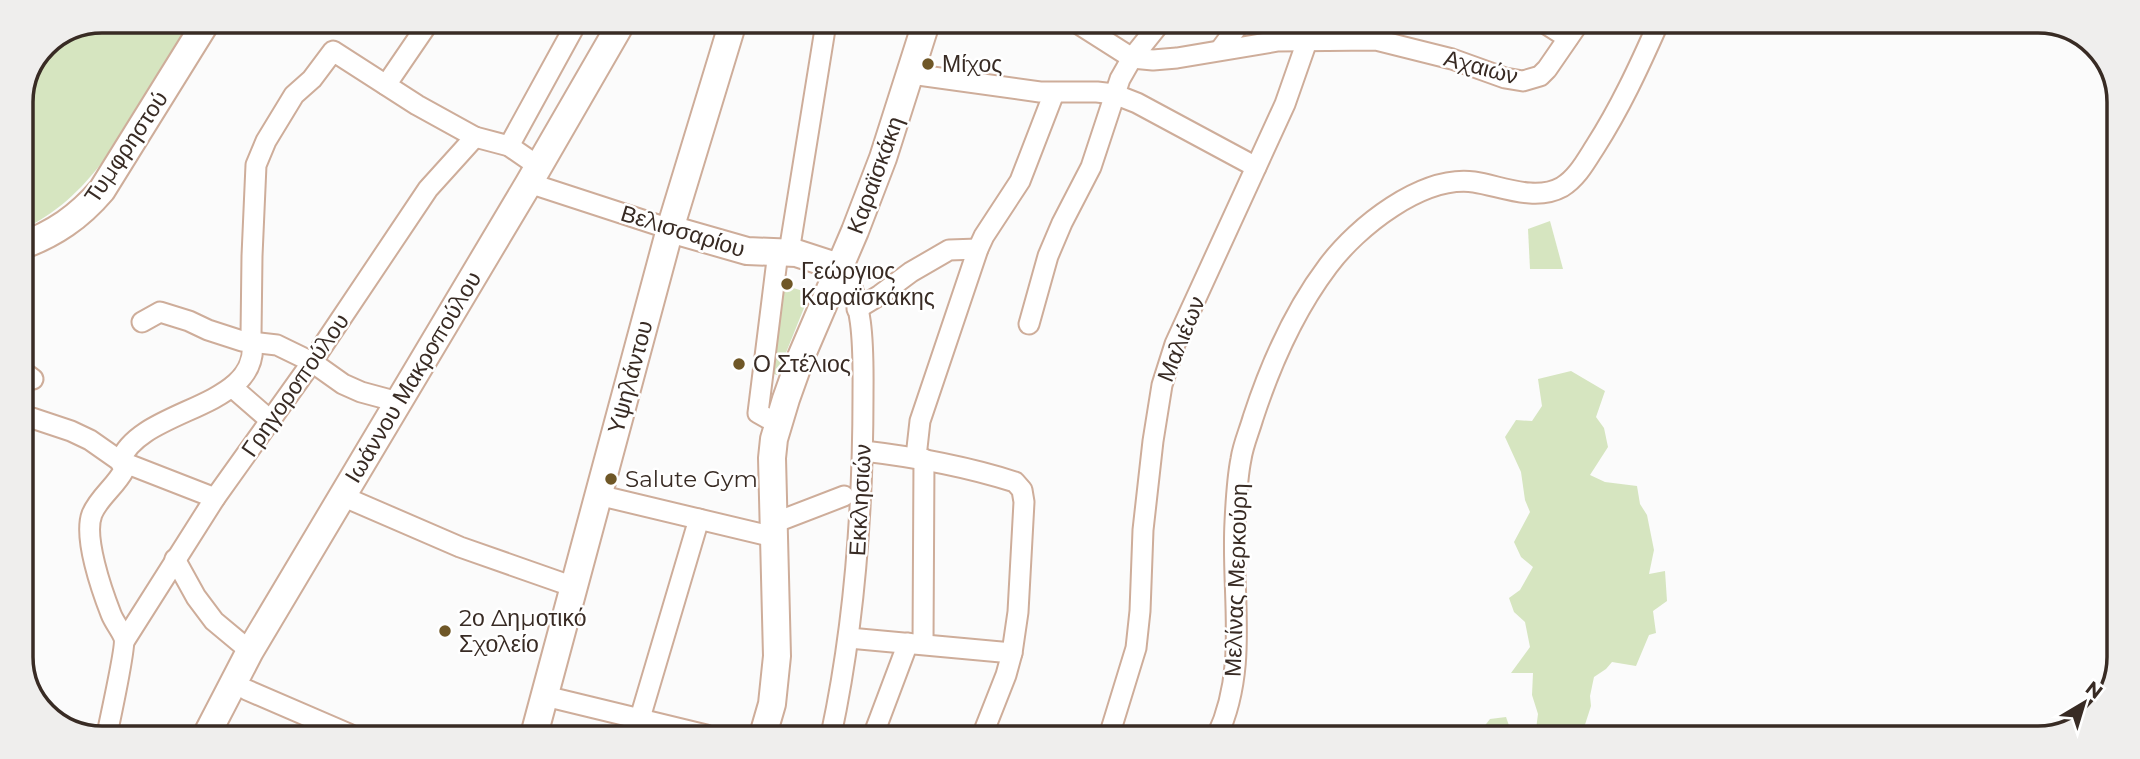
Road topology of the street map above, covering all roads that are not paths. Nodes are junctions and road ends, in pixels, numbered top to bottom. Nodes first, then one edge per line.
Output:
1 (200, 33) edge
2 (421, 33) edge
3 (571, 33) edge
4 (616, 33) edge
5 (730, 33) edge
6 (824, 33) edge
7 (920, 33) edge
8 (1093, 33) edge
9 (1152, 33) edge
10 (1233, 33) edge
11 (1309, 33) edge
12 (1572, 33) edge
13 (1654, 33) edge
14 (1220, 50) junction
15 (1132, 58) junction
16 (911, 74) junction
17 (386, 85) junction
18 (1054, 93) junction
19 (1114, 94) junction
20 (475, 137) junction
21 (509, 146) junction
22 (1256, 167) junction
23 (534, 174) junction
24 (670, 229) junction
25 (33, 240) edge
26 (978, 249) junction
27 (783, 252) junction
28 (839, 267) junction
29 (857, 309) junction
30 (142, 322) dead end
31 (1029, 324) dead end
32 (253, 343) junction
33 (312, 362) junction
34 (232, 387) junction
35 (398, 402) junction
36 (33, 420) edge
37 (271, 421) junction
38 (778, 424) junction
39 (864, 451) junction
40 (920, 458) junction
41 (120, 461) junction
42 (598, 495) junction
43 (342, 496) junction
44 (844, 496) dead end
45 (215, 498) junction
46 (699, 519) junction
47 (774, 530) junction
48 (175, 559) junction
49 (574, 587) junction
50 (849, 638) junction
51 (125, 640) junction
52 (915, 644) junction
53 (250, 651) junction
54 (1012, 653) junction
55 (247, 690) dead end
56 (545, 696) junction
57 (640, 718) junction
58 (109, 726) edge
59 (211, 726) edge
60 (330, 726) edge
61 (537, 726) edge
62 (668, 726) edge
63 (766, 726) edge
64 (833, 726) edge
65 (878, 726) edge
66 (986, 726) edge
67 (1113, 726) edge
68 (1222, 726) edge

1 - 25 main road, Τυμφρηστού
2 - 17 street
3 - 21 street
4 - 23 main road, Ιωάννου Μακροπούλου
5 - 24 main road, Υψηλάντου
6 - 27 street
7 - 16 main road, Καραϊσκάκη
8 - 15 street
9 - 15 street
10 - 14 street
11 - 12 street, Αχαιών
11 - 14 street, Αχαιών
11 - 22 street, Μαλιέων
13 - 68 street, Μελίνας Μερκούρη
14 - 15 street, Αχαιών
15 - 19 street
16 - 18 street
16 - 28 main road, Καραϊσκάκη
17 - 20 street, Βελισσαρίου
17 - 32 street, Βελισσαρίου
18 - 19 street
18 - 26 street
19 - 22 street
19 - 31 street
20 - 21 street, Βελισσαρίου
20 - 33 street, Γρηγοροπούλου
21 - 23 street, Βελισσαρίου
22 - 67 street, Μαλιέων
23 - 24 street, Βελισσαρίου
23 - 35 main road, Ιωάννου Μακροπούλου
24 - 27 main road, Βελισσαρίου
24 - 42 main road, Υψηλάντου
26 - 29 street
26 - 40 street
27 - 28 main road, Βελισσαρίου
27 - 38 street
28 - 29 street, Εκκλησιών
28 - 38 main road, Καραϊσκάκη
29 - 39 street, Εκκλησιών
30 - 32 street
32 - 33 street
32 - 34 street
33 - 35 street
33 - 37 street, Γρηγοροπούλου
34 - 37 street
34 - 41 street
35 - 43 main road, Ιωάννου Μακροπούλου
36 - 41 street
37 - 45 street, Γρηγοροπούλου
38 - 47 main road, Καραϊσκάκη
39 - 40 street
39 - 50 street, Εκκλησιών
40 - 52 street
40 - 54 street
41 - 45 street
41 - 51 street
42 - 46 street
42 - 49 main road, Υψηλάντου
43 - 49 street
43 - 53 main road, Ιωάννου Μακροπούλου
44 - 47 street
45 - 48 street, Γρηγοροπούλου
46 - 47 street
46 - 57 street
47 - 63 main road, Καραϊσκάκη
48 - 51 street, Γρηγοροπούλου
48 - 53 street
49 - 56 main road, Υψηλάντου
50 - 52 street
50 - 64 street, Εκκλησιών
51 - 58 street
52 - 54 street
52 - 65 street
53 - 59 main road, Ιωάννου Μακροπούλου
54 - 66 street
55 - 60 street
56 - 57 street
56 - 61 main road, Υψηλάντου
57 - 62 street

